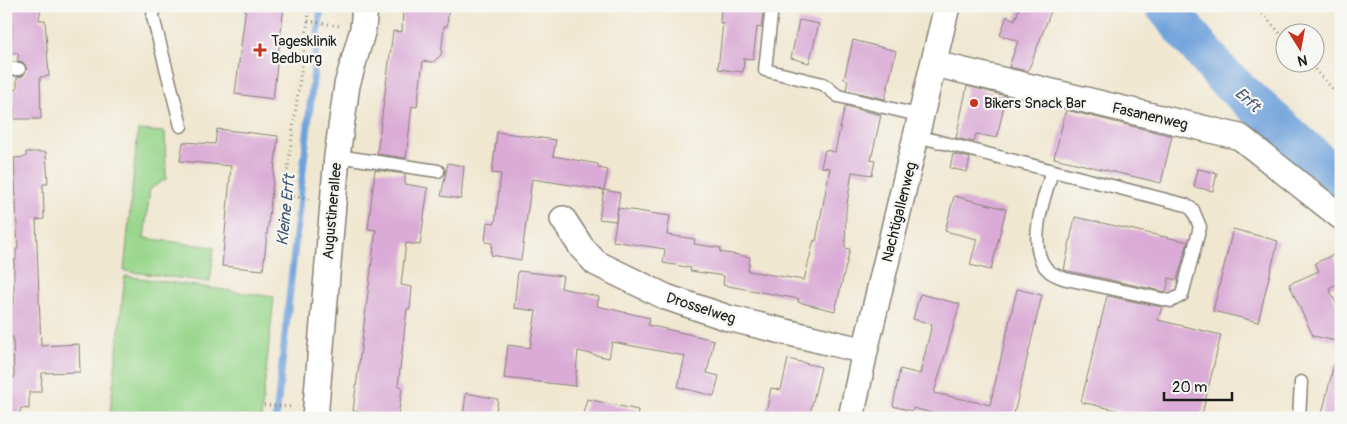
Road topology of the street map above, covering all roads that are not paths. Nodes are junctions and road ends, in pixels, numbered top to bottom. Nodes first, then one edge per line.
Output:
1 (154, 6) edge
2 (772, 6) edge
3 (947, 6) edge
4 (364, 18) edge
5 (935, 64) junction
6 (181, 126) dead end
7 (920, 126) junction
8 (337, 156) junction
9 (438, 171) dead end
10 (1052, 172) junction
11 (1341, 217) edge
12 (563, 219) dead end
13 (865, 352) junction
14 (1301, 382) dead end
15 (315, 418) edge
16 (851, 418) edge
17 (1299, 418) edge

1 - 6 lane
2 - 7 lane
3 - 5 street, Nachtigallenweg
4 - 8 street, Augustinerallee
5 - 7 street, Nachtigallenweg
5 - 11 street, Fasanenweg
7 - 10 lane
7 - 13 street, Nachtigallenweg
8 - 9 lane
8 - 15 street, Augustinerallee
10 - 10 lane
12 - 13 street, Drosselweg
13 - 16 street, Nachtigallenweg
14 - 17 lane

